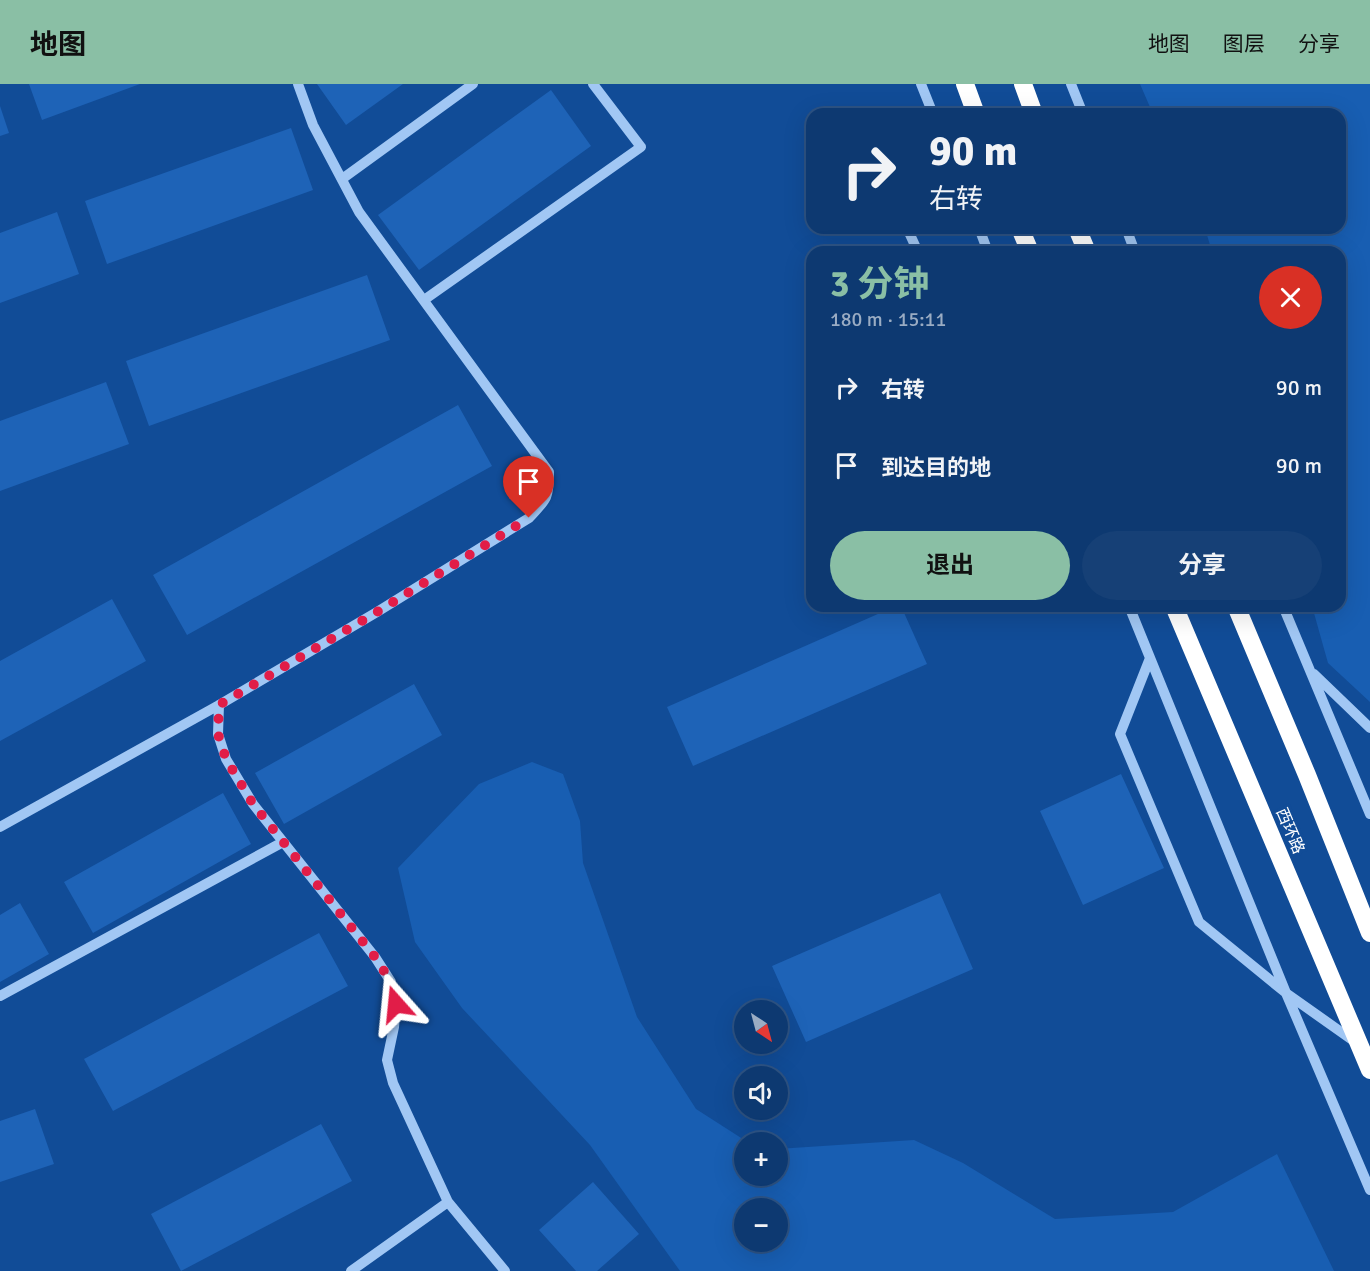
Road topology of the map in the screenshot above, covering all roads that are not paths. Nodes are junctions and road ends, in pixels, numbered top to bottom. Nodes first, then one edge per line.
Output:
1 (298, 84) edge
2 (473, 84) edge
3 (593, 84) edge
4 (921, 84) edge
5 (965, 84) edge
6 (1023, 84) edge
7 (1071, 84) edge
8 (931, 108) edge
9 (974, 108) edge
10 (1032, 108) edge
11 (1081, 108) edge
12 (342, 179) junction
13 (424, 300) junction
14 (1131, 612) edge
15 (1177, 612) edge
16 (1238, 612) edge
17 (1286, 612) edge
18 (1150, 658) junction
19 (1310, 669) junction
20 (219, 705) junction
21 (1370, 728) edge
22 (1370, 814) edge
23 (0, 827) edge
24 (283, 842) junction
25 (1370, 933) edge
26 (1286, 993) junction
27 (0, 996) edge
28 (1360, 1046) junction
29 (1370, 1070) edge
30 (1370, 1190) edge
31 (448, 1202) junction
32 (351, 1271) edge
33 (505, 1271) edge

1 - 12 street
2 - 12 street
3 - 13 street
4 - 8 street
5 - 9 highway
6 - 10 highway
7 - 11 street
12 - 13 street
13 - 20 street
14 - 18 street
15 - 28 highway, 西环路
16 - 25 highway
17 - 19 street
18 - 26 street
18 - 26 street
19 - 21 street
19 - 22 street
20 - 23 street
20 - 24 street
24 - 27 street
24 - 31 street
26 - 28 street
26 - 30 street
28 - 29 highway, 西环路
31 - 32 street
31 - 33 street

